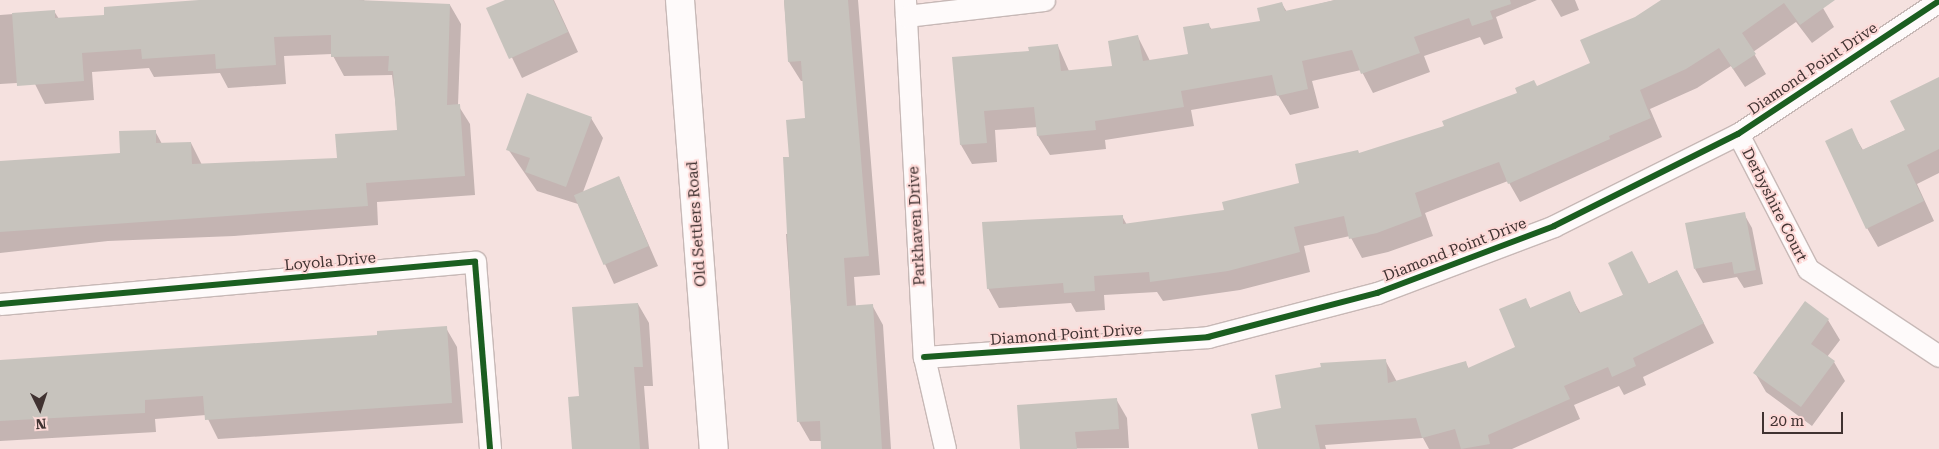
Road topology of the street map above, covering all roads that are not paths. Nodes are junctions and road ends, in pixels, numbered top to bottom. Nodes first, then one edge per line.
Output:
1 (680, 0) edge
2 (1044, 0) edge
3 (1939, 1) edge
4 (906, 8) edge
5 (1738, 134) junction
6 (0, 304) edge
7 (1939, 356) edge
8 (924, 357) junction
9 (490, 449) edge
10 (714, 449) edge
11 (945, 449) edge

1 - 10 main road, Old Settlers Road
2 - 4 street
3 - 5 street, Diamond Point Drive
4 - 8 street, Parkhaven Drive
5 - 7 street, Derbyshire Court
5 - 8 street, Diamond Point Drive
6 - 9 street, Loyola Drive
8 - 11 street, Parkhaven Drive

